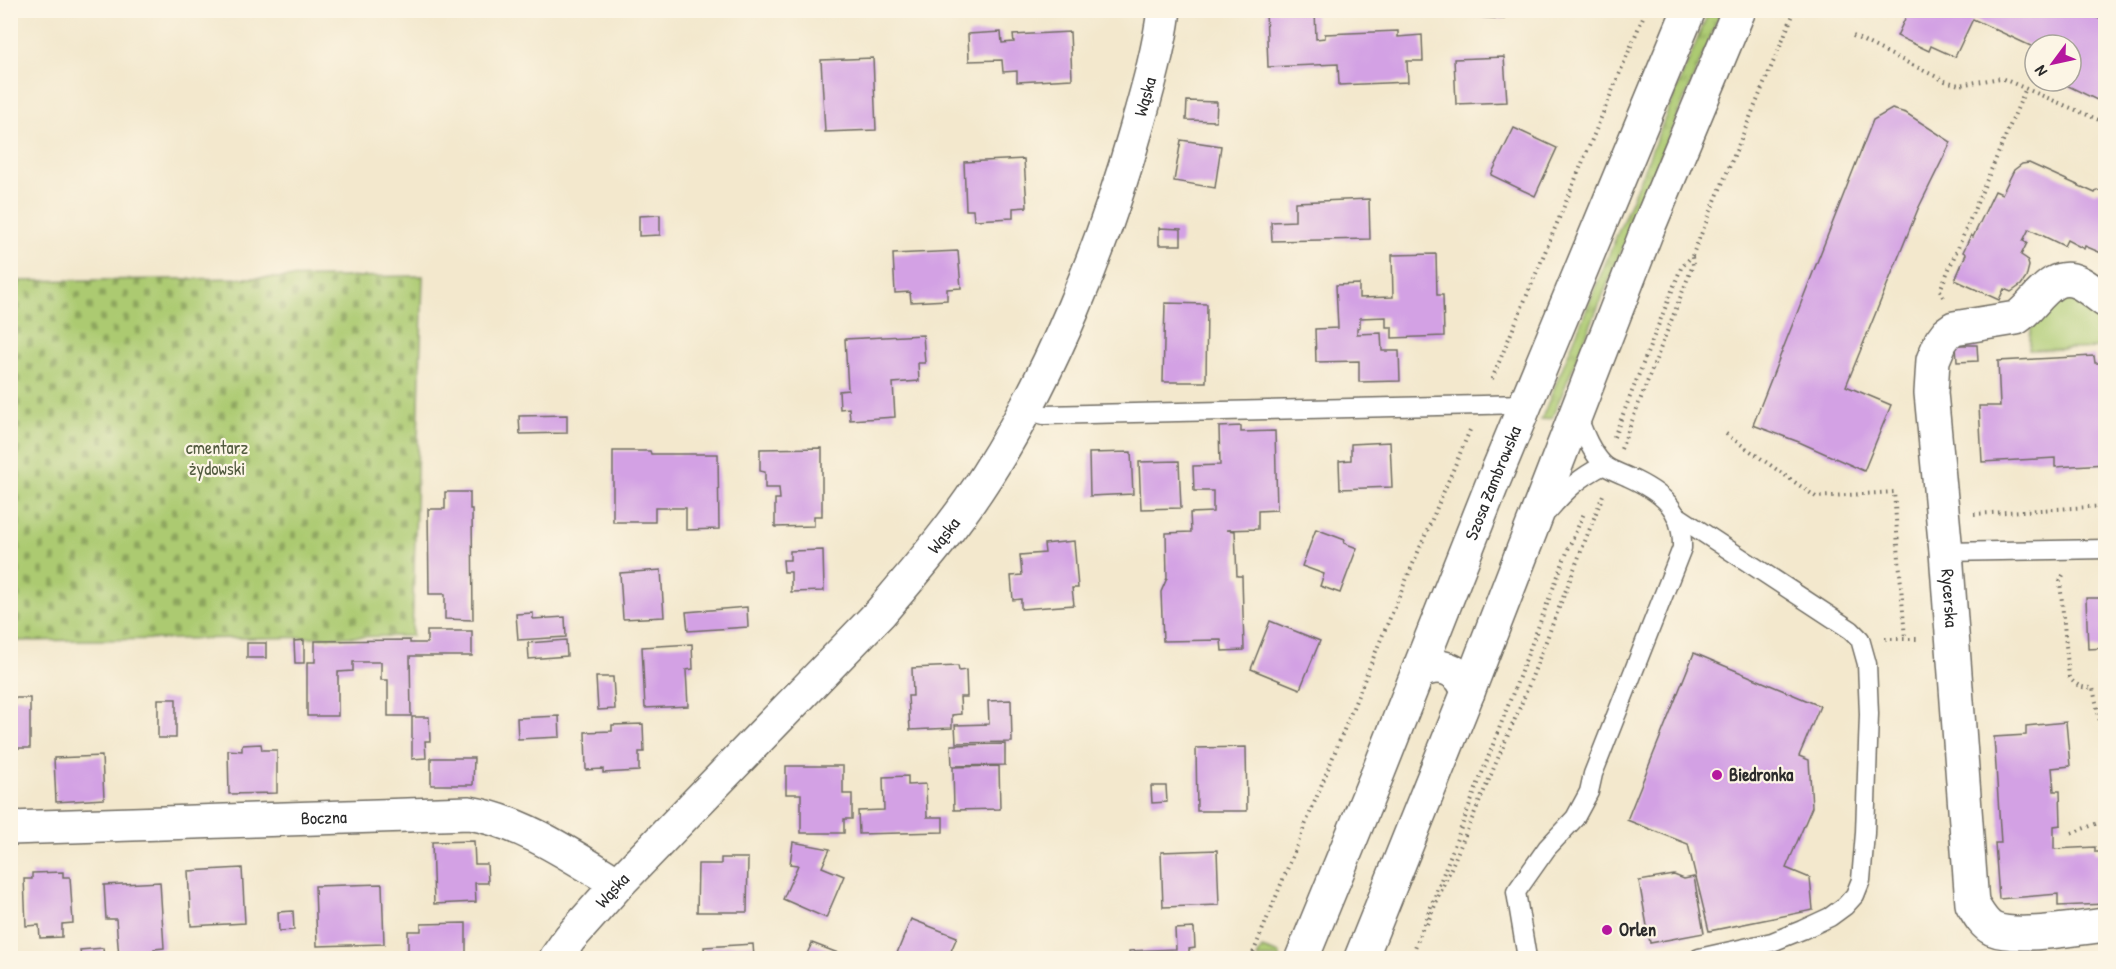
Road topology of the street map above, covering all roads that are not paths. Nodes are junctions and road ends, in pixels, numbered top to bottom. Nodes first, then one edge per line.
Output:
1 (1164, 10) edge
2 (1689, 10) edge
3 (1739, 10) edge
4 (2106, 301) edge
5 (1526, 404) junction
6 (1025, 410) junction
7 (1576, 412) junction
8 (1609, 467) junction
9 (1676, 515) junction
10 (1530, 532) junction
11 (2106, 549) edge
12 (1946, 552) junction
13 (1417, 674) junction
14 (1467, 692) junction
15 (10, 828) edge
16 (618, 884) junction
17 (2106, 925) edge
18 (556, 958) edge
19 (1302, 958) edge
20 (1361, 958) edge
21 (1527, 958) edge
22 (1699, 958) edge

1 - 6 street, Wąska
2 - 5 street, Szosa Zambrowska
3 - 7 street
4 - 12 street, Rycerska
5 - 6 lane
5 - 13 street, Szosa Zambrowska
6 - 16 street, Wąska
7 - 8 lane
7 - 10 street
8 - 9 lane
8 - 10 lane
9 - 21 lane
9 - 22 lane
10 - 14 street
11 - 12 lane
12 - 17 street, Rycerska
13 - 14 street
13 - 19 street, Szosa Zambrowska
14 - 20 street
15 - 16 street, Boczna
16 - 18 street, Wąska

